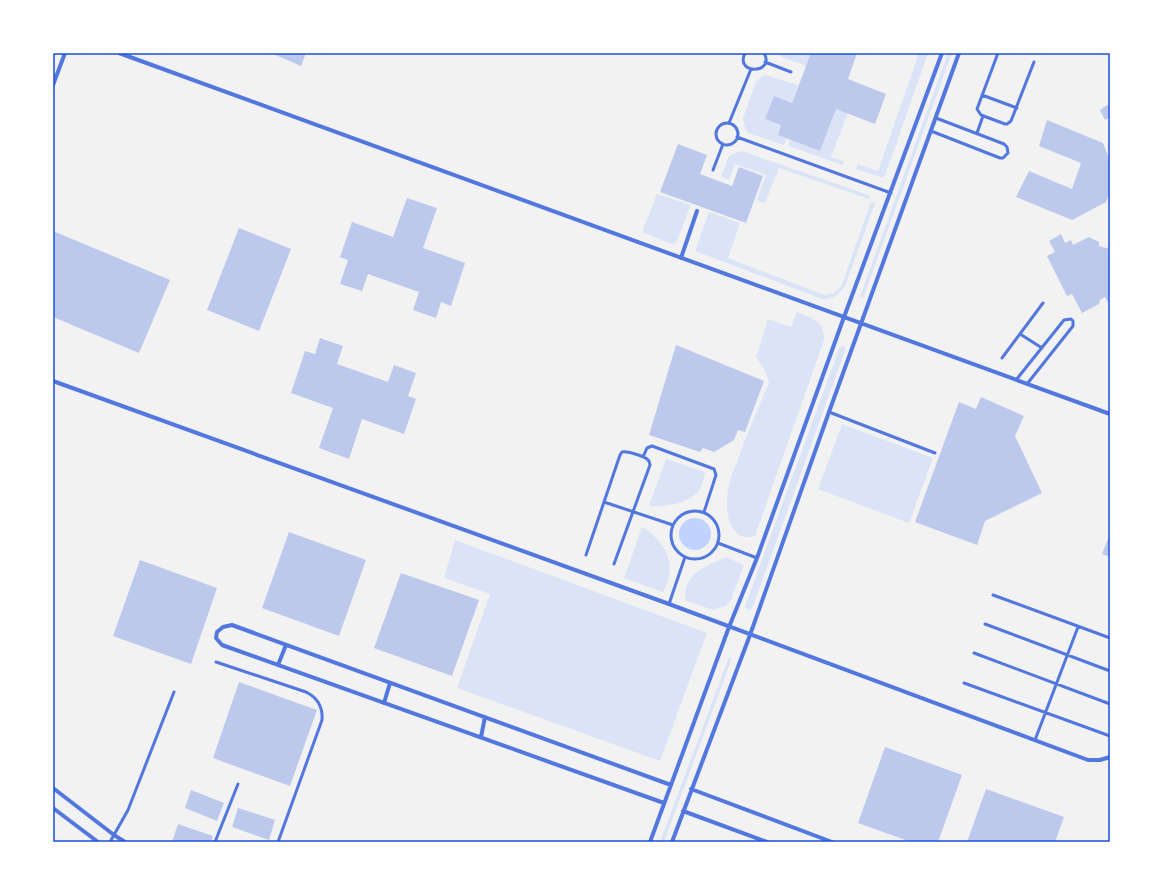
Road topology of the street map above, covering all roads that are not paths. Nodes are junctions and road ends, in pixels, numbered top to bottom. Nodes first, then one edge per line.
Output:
1 (65, 53) edge
2 (119, 53) edge
3 (745, 53) edge
4 (764, 53) edge
5 (942, 53) edge
6 (959, 53) edge
7 (998, 53) edge
8 (765, 62) junction
9 (1034, 62) dead end
10 (751, 69) junction
11 (791, 72) dead end
12 (53, 85) edge
13 (982, 95) junction
14 (1017, 108) junction
15 (983, 116) junction
16 (936, 118) junction
17 (729, 123) junction
18 (931, 131) junction
19 (977, 133) junction
20 (738, 137) junction
21 (723, 144) junction
22 (712, 170) dead end
23 (891, 193) junction
24 (697, 211) dead end
25 (681, 258) junction
26 (1043, 303) dead end
27 (844, 317) junction
28 (861, 323) junction
29 (1020, 334) junction
30 (1042, 348) junction
31 (1002, 358) dead end
32 (1016, 380) junction
33 (53, 381) edge
34 (1027, 384) junction
35 (829, 412) junction
36 (1110, 414) edge
37 (935, 453) dead end
38 (643, 457) junction
39 (604, 502) junction
40 (633, 512) junction
41 (704, 512) junction
42 (672, 525) junction
43 (718, 543) junction
44 (586, 555) dead end
45 (685, 557) junction
46 (757, 558) junction
47 (614, 564) dead end
48 (993, 595) dead end
49 (669, 604) junction
50 (985, 624) dead end
51 (729, 627) junction
52 (1078, 627) junction
53 (750, 635) junction
54 (1110, 638) edge
55 (286, 645) junction
56 (974, 653) dead end
57 (1067, 655) junction
58 (216, 662) dead end
59 (278, 665) junction
60 (1110, 671) edge
61 (390, 682) junction
62 (964, 683) dead end
63 (1056, 684) junction
64 (174, 692) dead end
65 (384, 703) junction
66 (1110, 704) edge
67 (1045, 712) junction
68 (486, 717) junction
69 (1110, 736) edge
70 (481, 737) junction
71 (1034, 740) junction
72 (1110, 757) edge
73 (238, 784) dead end
74 (671, 785) junction
75 (53, 788) edge
76 (691, 789) junction
77 (664, 803) junction
78 (53, 808) edge
79 (683, 811) junction
80 (114, 835) junction
81 (98, 842) edge
82 (110, 842) edge
83 (125, 842) edge
84 (215, 842) edge
85 (278, 842) edge
86 (650, 842) edge
87 (672, 842) edge
88 (766, 842) edge
89 (832, 842) edge

1 - 12 street
2 - 25 street
3 - 10 lane
4 - 8 lane
5 - 23 street
6 - 16 street
7 - 13 lane
8 - 10 lane
8 - 11 lane
9 - 14 lane
10 - 17 lane
13 - 14 lane
13 - 15 lane
14 - 15 lane
15 - 19 lane
16 - 18 street
16 - 19 lane
17 - 20 lane
17 - 21 lane
18 - 19 lane
18 - 28 street
20 - 21 lane
20 - 23 lane
21 - 22 lane
23 - 27 street
24 - 25 street
25 - 27 street
26 - 29 lane
27 - 28 street
27 - 46 street
28 - 32 street
28 - 35 street
29 - 30 lane
29 - 31 lane
30 - 32 lane
30 - 34 lane
32 - 34 street
33 - 49 street
34 - 36 street
35 - 37 lane
35 - 53 street
38 - 39 lane
38 - 40 lane
38 - 41 lane
39 - 40 lane
39 - 44 lane
40 - 42 lane
40 - 47 lane
41 - 42 lane
41 - 43 lane
42 - 45 lane
43 - 45 lane
43 - 46 lane
45 - 49 lane
46 - 51 street
48 - 52 lane
49 - 51 street
50 - 57 lane
51 - 53 street
51 - 74 street
52 - 54 lane
52 - 57 lane
53 - 71 street
53 - 76 street
55 - 59 street
55 - 59 street
55 - 61 street
56 - 63 lane
57 - 60 lane
57 - 63 lane
58 - 85 lane
59 - 65 street
61 - 65 street
61 - 68 street
62 - 67 lane
63 - 66 lane
63 - 67 lane
64 - 80 lane
65 - 70 street
67 - 69 lane
67 - 71 lane
68 - 70 street
68 - 74 street
70 - 77 street
71 - 72 street
73 - 84 lane
74 - 77 street
75 - 80 street
76 - 79 street
76 - 89 street
77 - 86 street
78 - 81 street
79 - 87 street
79 - 88 street
80 - 82 lane
80 - 83 street

